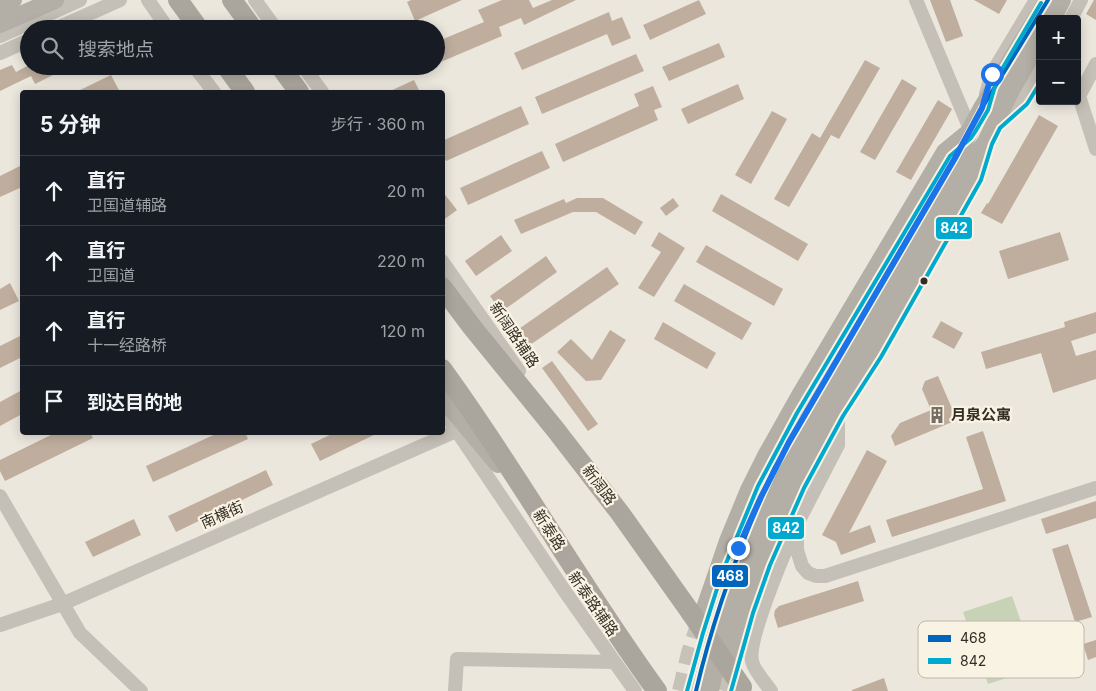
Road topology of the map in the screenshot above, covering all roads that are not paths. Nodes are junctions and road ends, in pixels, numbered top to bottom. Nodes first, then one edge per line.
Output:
1 (12, 0) edge
2 (55, 0) edge
3 (80, 0) edge
4 (120, 0) edge
5 (148, 0) edge
6 (178, 0) edge
7 (232, 0) edge
8 (255, 0) edge
9 (916, 0) edge
10 (1036, 0) edge
11 (1048, 0) edge
12 (1062, 0) edge
13 (1082, 0) edge
14 (0, 6) edge
15 (1054, 15) edge
16 (1073, 15) edge
17 (36, 20) edge
18 (75, 20) edge
19 (162, 20) edge
20 (192, 20) edge
21 (246, 20) edge
22 (269, 20) edge
23 (0, 24) edge
24 (20, 27) edge
25 (0, 36) edge
26 (20, 44) edge
27 (1036, 45) edge
28 (0, 53) edge
29 (1096, 64) edge
30 (201, 75) edge
31 (233, 75) edge
32 (287, 75) edge
33 (310, 75) edge
34 (1036, 77) edge
35 (1005, 86) junction
36 (212, 90) edge
37 (244, 90) edge
38 (298, 90) edge
39 (321, 90) edge
40 (982, 108) junction
41 (995, 124) junction
42 (969, 132) junction
43 (986, 142) junction
44 (1096, 149) edge
45 (962, 162) junction
46 (445, 265) edge
47 (445, 290) edge
48 (445, 373) edge
49 (817, 394) junction
50 (445, 401) edge
51 (838, 413) junction
52 (445, 414) edge
53 (555, 428) junction
54 (456, 430) junction
55 (445, 435) edge
56 (445, 435) edge
57 (1096, 488) edge
58 (0, 496) edge
59 (529, 500) junction
60 (797, 524) junction
61 (62, 604) junction
62 (698, 611) junction
63 (0, 626) edge
64 (735, 651) tunnel mouth
65 (614, 662) junction
66 (744, 689) edge
67 (141, 691) edge
68 (455, 691) edge
69 (635, 691) edge
70 (657, 691) edge
71 (696, 691) edge
72 (710, 691) edge
73 (771, 691) edge

1 - 14 main road
2 - 23 main road
3 - 17 street
4 - 18 street
5 - 19 street
6 - 20 highway
7 - 21 highway
8 - 22 street
9 - 42 street
10 - 40 street
11 - 35 main road
12 - 15 main road
13 - 16 street
24 - 25 street
26 - 28 street
27 - 35 main road
29 - 44 street
30 - 36 street
31 - 37 highway
32 - 38 highway
33 - 39 street
34 - 41 street
35 - 40 main road
35 - 41 main road
40 - 42 main road
41 - 43 main road
42 - 45 main road
42 - 49 main road
43 - 45 main road
43 - 51 main road
45 - 49 main road
46 - 53 street, 新阔路辅路
47 - 53 highway, 新阔路
48 - 59 highway, 新泰路
49 - 51 street
49 - 62 main road
49 - 71 main road, bridge
49 - 72 main road, bridge
50 - 59 main road
51 - 60 street
51 - 64 main road
52 - 54 street, 新泰路辅路
53 - 62 highway, 新阔路
54 - 56 street, 南横街
54 - 65 street, 新泰路辅路
55 - 61 street, 南横街
57 - 60 street
58 - 61 street
59 - 70 highway, 新泰路
60 - 73 street
61 - 63 street, 南横街
61 - 67 street
62 - 66 highway, 新阔路, bridge
65 - 68 street
65 - 69 street, 新泰路辅路

